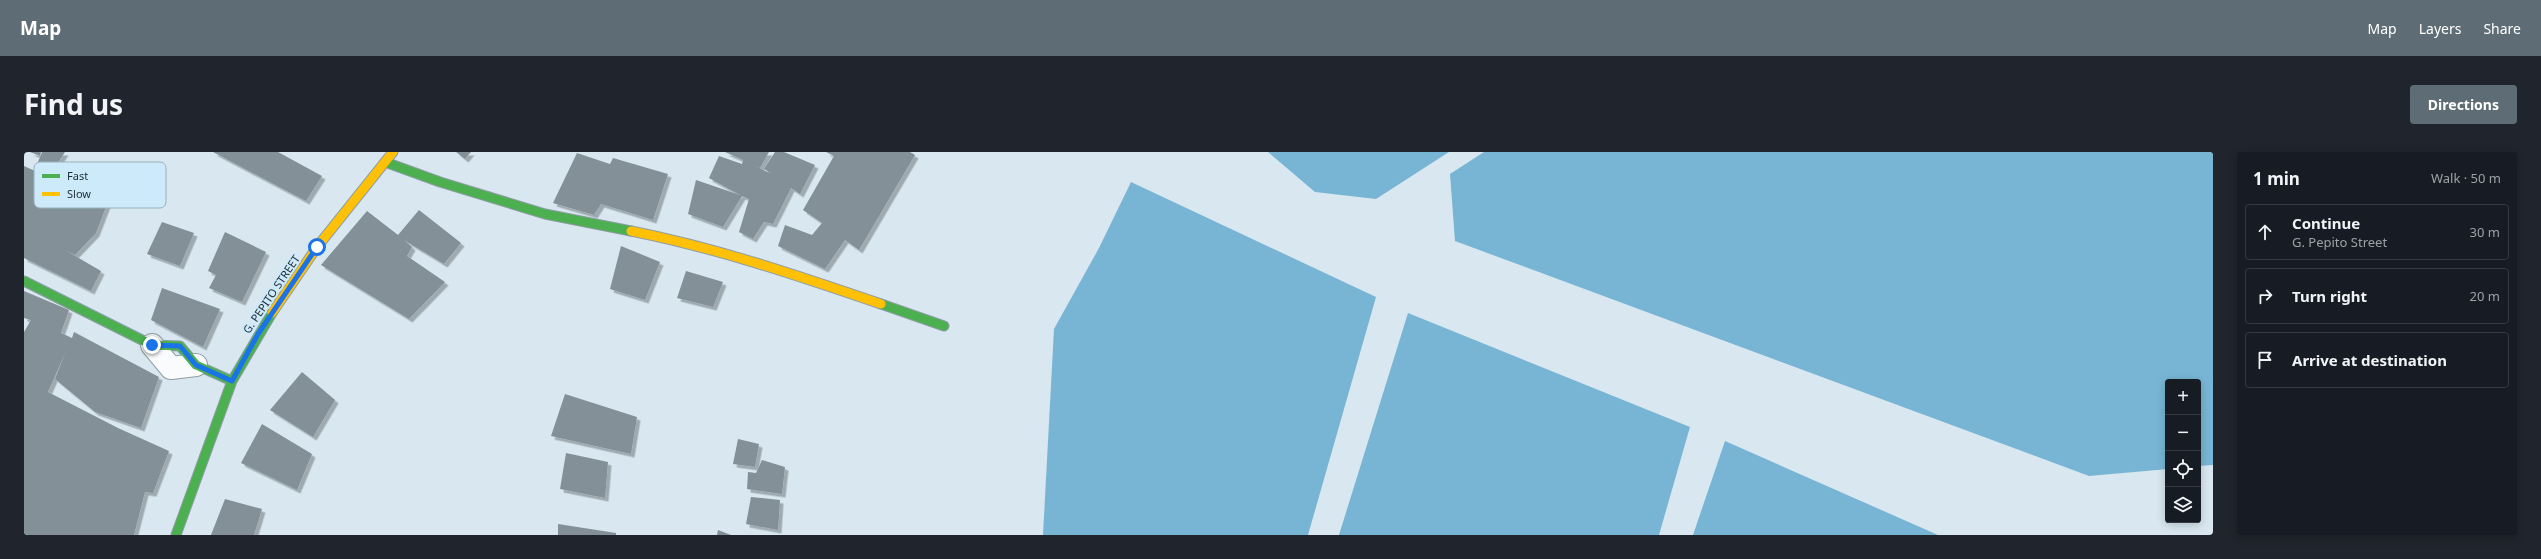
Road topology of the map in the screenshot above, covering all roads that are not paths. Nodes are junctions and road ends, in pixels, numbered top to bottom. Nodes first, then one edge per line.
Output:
1 (394, 152) edge
2 (385, 162) junction
3 (24, 281) edge
4 (944, 326) dead end
5 (152, 345) joint
6 (196, 365) joint
7 (232, 381) junction
8 (176, 535) edge

1 - 2 street, G. PEPITO STREET
2 - 4 street
2 - 7 street, G. PEPITO STREET
3 - 5 street
5 - 6 street
6 - 7 street
7 - 8 street, G. PEPITO STREET

